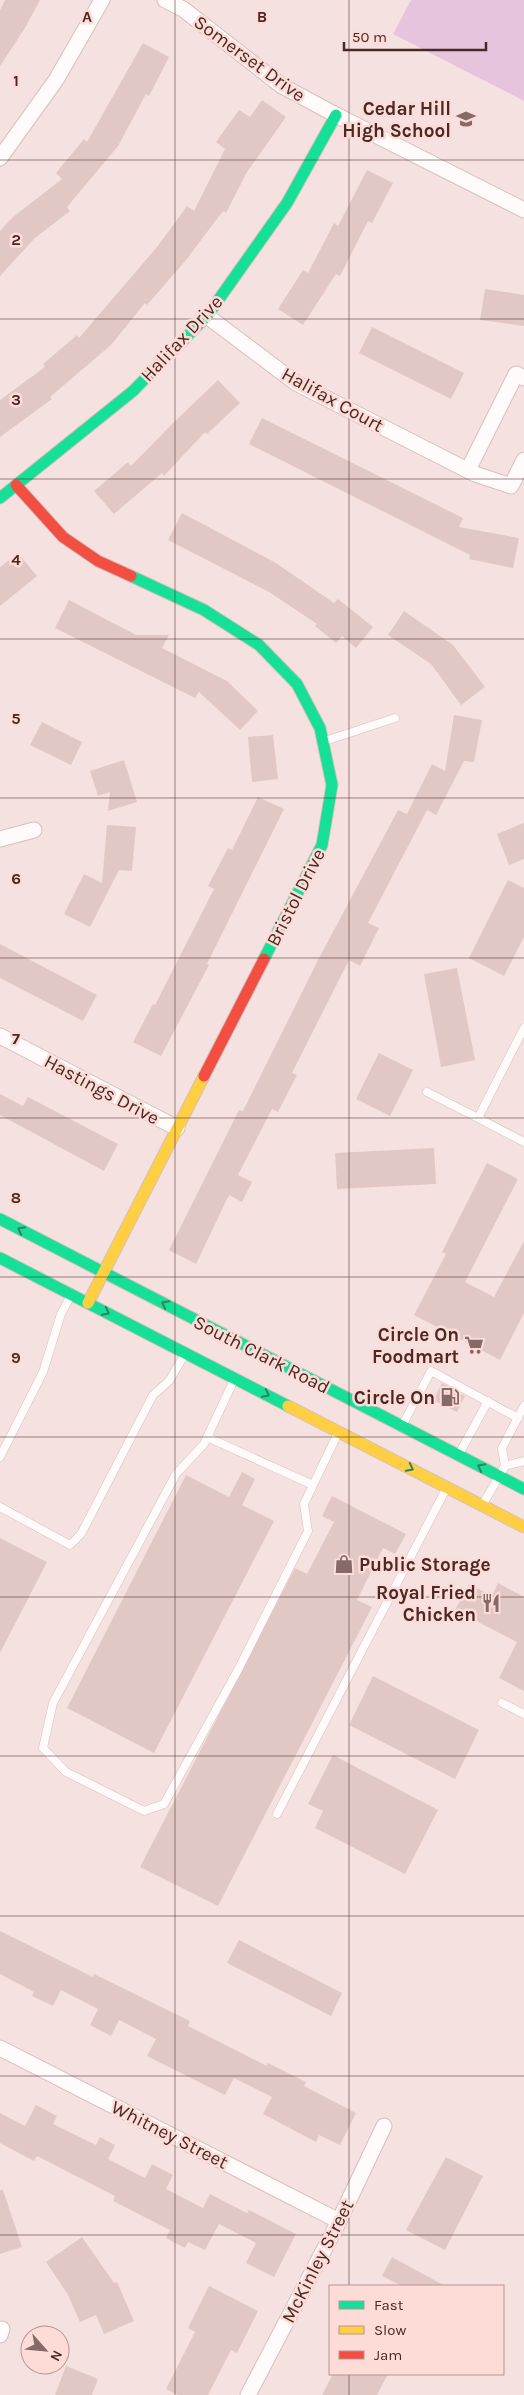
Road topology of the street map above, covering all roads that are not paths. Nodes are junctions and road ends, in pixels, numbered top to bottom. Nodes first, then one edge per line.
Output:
1 (102, 0) edge
2 (165, 0) edge
3 (336, 115) junction
4 (0, 158) edge
5 (524, 210) edge
6 (207, 316) junction
7 (524, 378) edge
8 (524, 460) edge
9 (468, 470) junction
10 (16, 485) junction
11 (0, 498) edge
12 (395, 718) dead end
13 (323, 742) junction
14 (34, 830) dead end
15 (0, 839) edge
16 (524, 1028) edge
17 (0, 1036) edge
18 (427, 1092) dead end
19 (478, 1118) junction
20 (177, 1128) junction
21 (524, 1142) edge
22 (0, 1220) edge
23 (0, 1258) edge
24 (103, 1272) junction
25 (72, 1294) junction
26 (88, 1302) junction
27 (186, 1353) junction
28 (235, 1378) junction
29 (488, 1401) junction
30 (524, 1406) edge
31 (518, 1418) junction
32 (402, 1426) junction
33 (339, 1432) junction
34 (207, 1437) junction
35 (459, 1455) junction
36 (0, 1457) edge
37 (524, 1461) edge
38 (505, 1466) junction
39 (499, 1477) junction
40 (313, 1485) junction
41 (447, 1487) junction
42 (524, 1489) edge
43 (482, 1505) junction
44 (0, 1507) edge
45 (524, 1527) edge
46 (502, 1703) dead end
47 (524, 1714) edge
48 (277, 1814) dead end
49 (0, 2048) edge
50 (384, 2126) dead end
51 (339, 2221) junction
52 (248, 2395) edge

1 - 4 street
2 - 3 street, Somerset Drive
3 - 5 street, Somerset Drive
3 - 6 street, Halifax Drive
6 - 9 street, Halifax Court
6 - 10 street, Halifax Drive
7 - 9 street
8 - 9 street, Halifax Court
10 - 11 street, Halifax Drive
10 - 13 street, Bristol Drive
12 - 13 lane
13 - 20 street, Bristol Drive
14 - 15 street
16 - 19 lane
17 - 20 street, Hastings Drive
18 - 19 lane
19 - 21 lane
20 - 24 street, Bristol Drive
24 -> 22 street, South Clark Road
23 - 25 street, South Clark Road
24 - 26 street, Bristol Drive
32 -> 24 street, South Clark Road
25 - 26 street, South Clark Road
25 - 36 lane
26 -> 27 street, South Clark Road
27 - 28 street, South Clark Road
27 - 44 lane
28 -> 33 street, South Clark Road
28 - 34 lane
29 - 31 lane
29 - 32 lane
29 - 35 lane
30 - 31 lane
31 - 38 lane
32 - 35 street, South Clark Road
33 - 40 lane
33 -> 41 street, South Clark Road
34 - 40 lane
34 - 40 lane
39 -> 35 street, South Clark Road
37 - 38 lane
38 - 39 lane
39 - 42 street, South Clark Road
39 - 43 lane
41 - 43 street, South Clark Road
41 - 48 lane
43 - 45 street, South Clark Road
46 - 47 lane
49 - 51 street, Whitney Street
50 - 51 street, McKinley Street
51 - 52 street, McKinley Street

